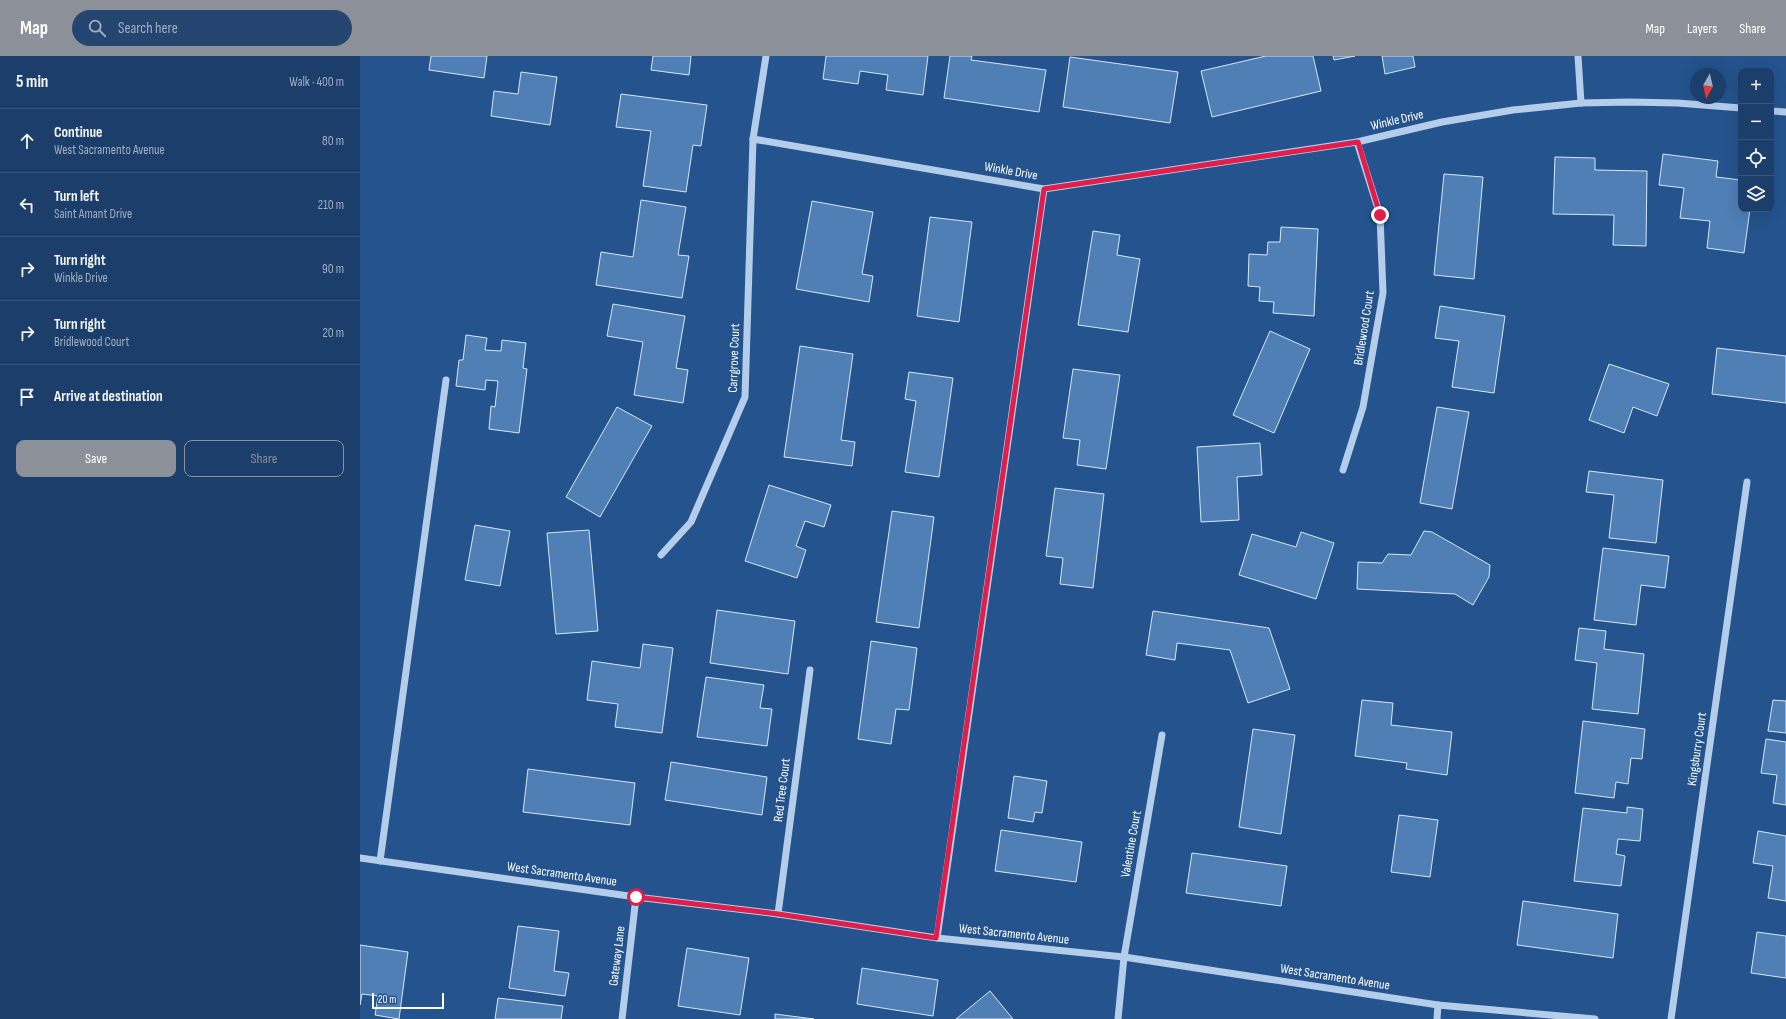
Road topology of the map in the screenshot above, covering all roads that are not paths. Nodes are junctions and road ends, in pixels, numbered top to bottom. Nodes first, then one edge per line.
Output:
1 (766, 56) edge
2 (1578, 56) edge
3 (1581, 103) junction
4 (1738, 108) edge
5 (1774, 111) edge
6 (1786, 112) edge
7 (753, 139) junction
8 (1358, 142) junction
9 (1044, 189) junction
10 (446, 380) dead end
11 (1343, 470) dead end
12 (1747, 482) dead end
13 (661, 556) dead end
14 (810, 670) dead end
15 (1162, 735) dead end
16 (360, 858) edge
17 (380, 861) junction
18 (636, 897) junction
19 (778, 914) junction
20 (936, 938) junction
21 (1124, 957) junction
22 (1438, 1005) junction
23 (622, 1019) edge
24 (1118, 1019) edge
25 (1437, 1019) edge
26 (1595, 1019) edge
27 (1671, 1019) edge

1 - 7 street, Carrgrove Court
2 - 3 street
3 - 4 street, Winkle Drive
3 - 8 street, Winkle Drive
5 - 6 street
7 - 9 street, Winkle Drive
7 - 13 street, Carrgrove Court
8 - 9 street, Winkle Drive
8 - 11 street, Bridlewood Court
9 - 20 street
10 - 17 street
12 - 27 street, Kingsburry Court
14 - 19 street, Red Tree Court
15 - 21 street, Valentine Court
16 - 17 street, West Sacramento Avenue
17 - 18 street, West Sacramento Avenue
18 - 19 street, West Sacramento Avenue
18 - 23 street, Gateway Lane
19 - 20 street, West Sacramento Avenue
20 - 21 street, West Sacramento Avenue
21 - 22 street, West Sacramento Avenue
21 - 24 street, Valentine Court
22 - 25 street
22 - 26 street, West Sacramento Avenue

